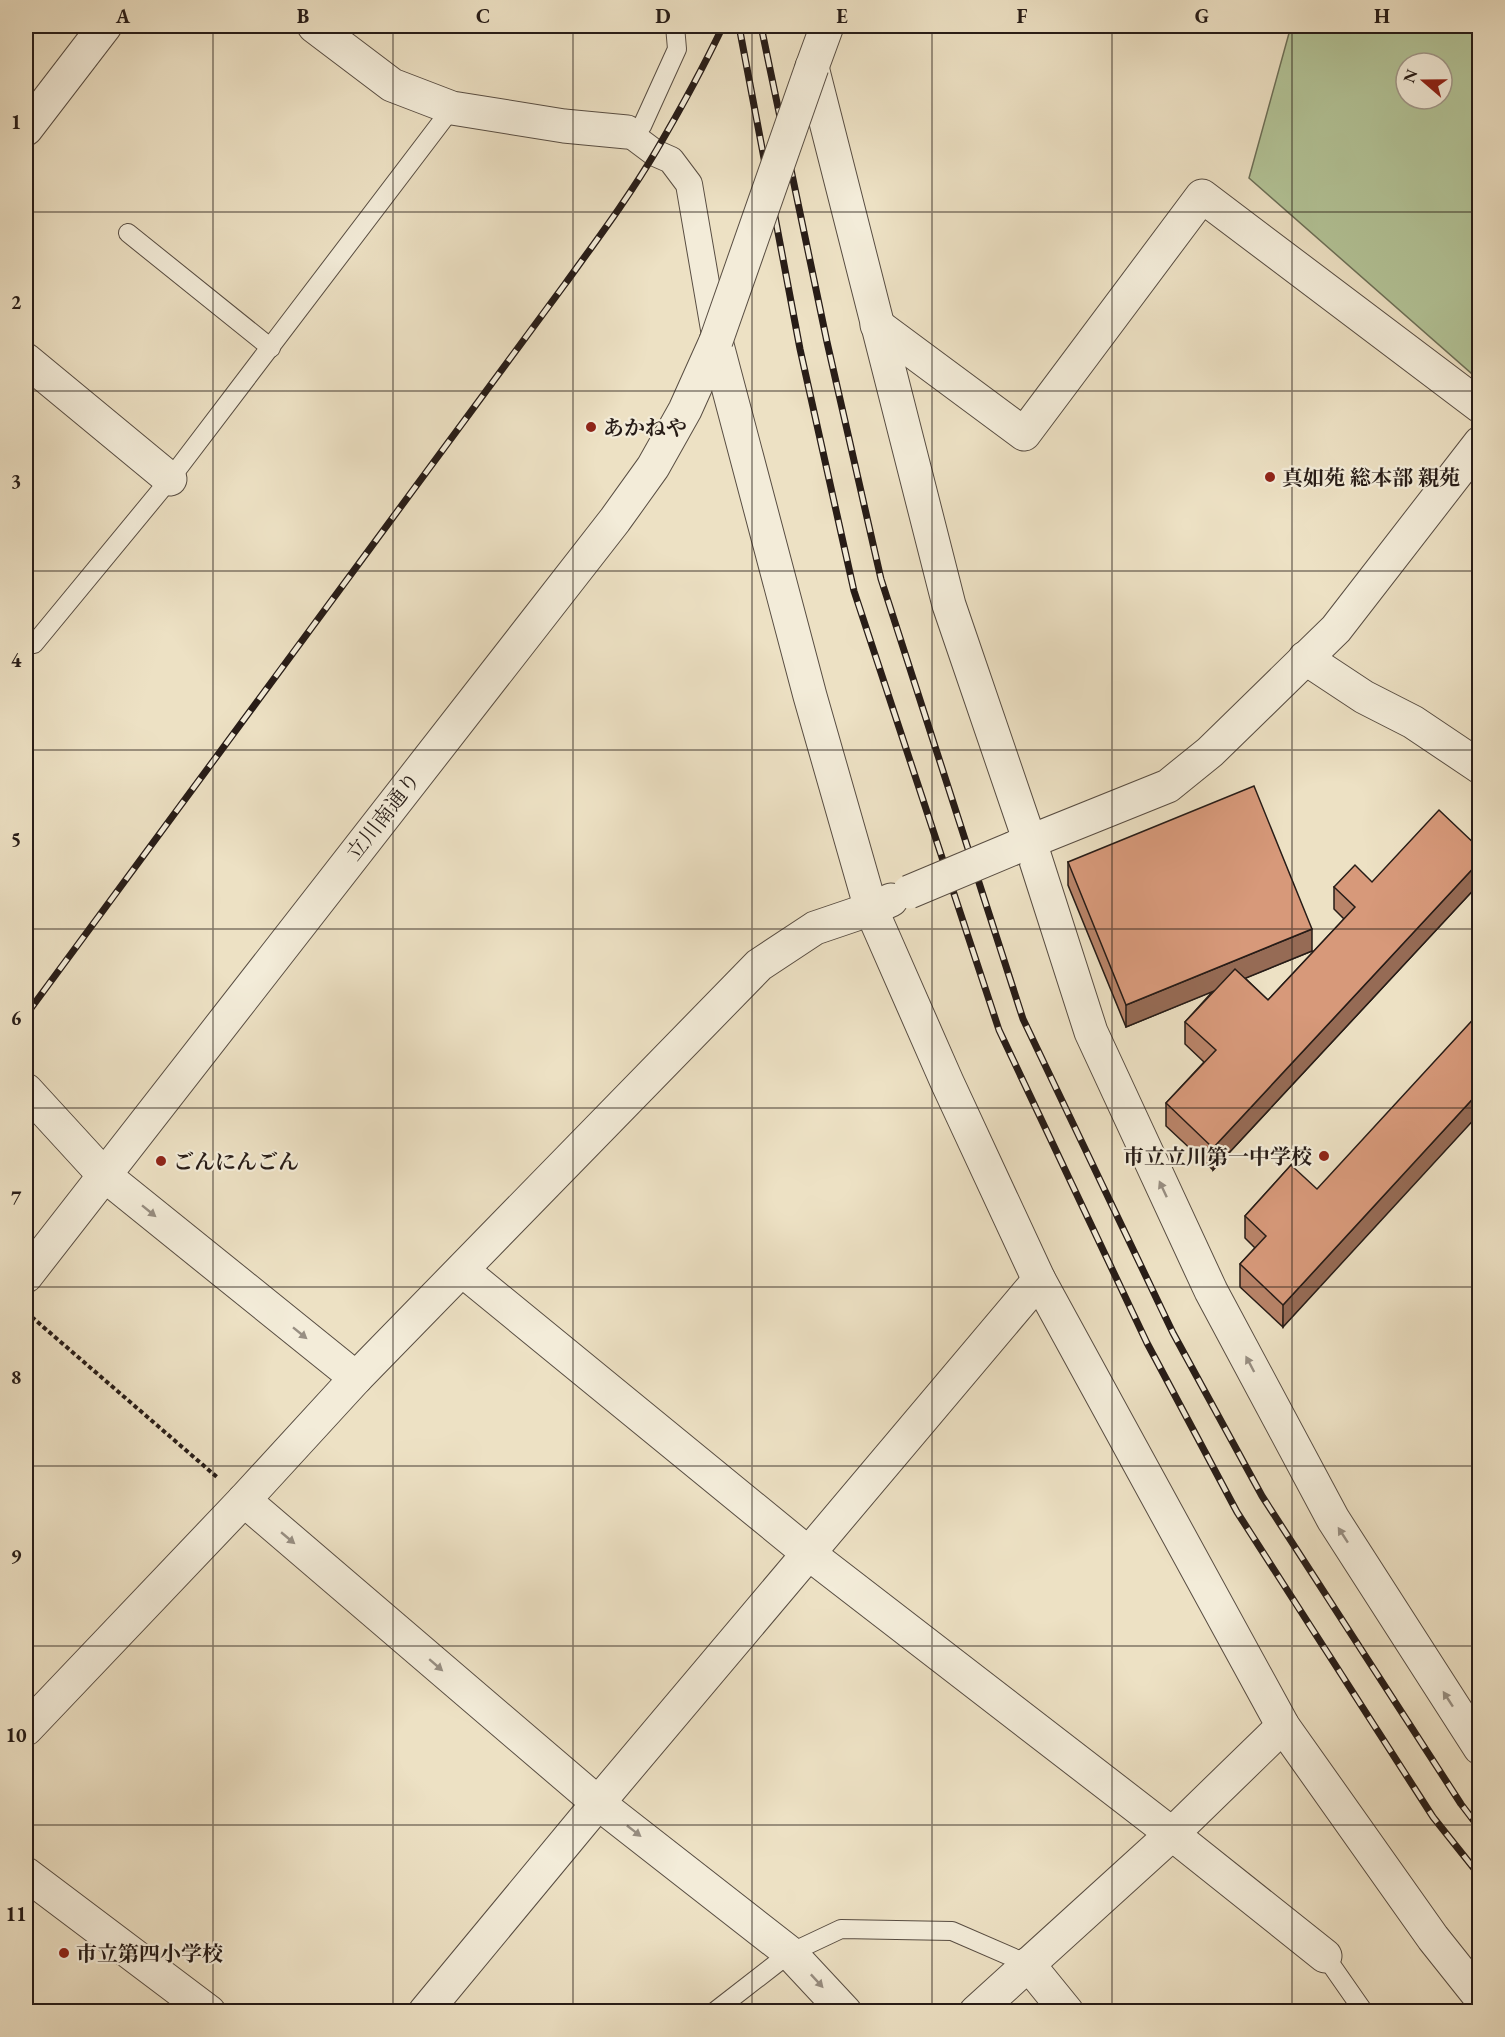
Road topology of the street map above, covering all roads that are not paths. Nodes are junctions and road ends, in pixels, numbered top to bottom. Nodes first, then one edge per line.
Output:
1 (105, 26) edge
2 (314, 26) edge
3 (675, 26) edge
4 (827, 26) edge
5 (812, 67) junction
6 (452, 108) junction
7 (26, 129) edge
8 (627, 132) junction
9 (128, 233) dead end
10 (877, 325) junction
11 (716, 341) junction
12 (271, 348) junction
13 (26, 360) edge
14 (1479, 406) edge
15 (1479, 443) edge
16 (170, 479) junction
17 (26, 637) edge
18 (1305, 658) junction
19 (1479, 767) edge
20 (1022, 845) junction
21 (872, 909) junction
22 (26, 1090) edge
23 (103, 1174) junction
24 (462, 1270) junction
25 (26, 1276) edge
26 (1039, 1280) junction
27 (356, 1378) junction
28 (244, 1500) junction
29 (808, 1553) junction
30 (1283, 1726) junction
31 (26, 1729) edge
32 (1479, 1748) edge
33 (598, 1803) junction
34 (1172, 1834) junction
35 (26, 1874) edge
36 (790, 1953) junction
37 (1325, 1956) joint
38 (1029, 1965) junction
39 (1479, 1997) edge
40 (209, 2012) edge
41 (425, 2012) edge
42 (714, 2012) edge
43 (845, 2012) edge
44 (976, 2012) edge
45 (1067, 2012) edge
46 (1365, 2012) edge

1 - 7 street
2 - 6 street
3 - 8 lane
4 - 5 street
5 - 10 street
5 - 11 street, 立川南通り, bridge
6 - 8 street
6 - 12 lane
8 - 11 street
9 - 12 lane
10 - 14 street
10 - 20 street
11 - 21 street
11 - 23 street, 立川南通り
12 - 16 lane
13 - 16 street
15 - 18 street
16 - 17 lane
18 - 19 street
18 - 20 street
20 - 21 street, bridge
32 -> 20 street
21 - 24 street
21 - 26 street
22 - 23 street
23 - 25 street, 立川南通り
23 -> 27 street
24 - 27 street
24 - 29 street
26 - 29 street
26 - 30 street
27 - 28 street
28 - 31 street
28 -> 33 street
29 - 33 street
29 - 34 street
30 - 34 street
30 - 39 street
33 -> 36 street
33 - 41 street
34 - 37 street
34 - 38 street
35 - 40 street
36 - 38 lane
36 - 42 lane
36 -> 43 street
37 - 46 lane
38 - 44 street
38 - 45 street

